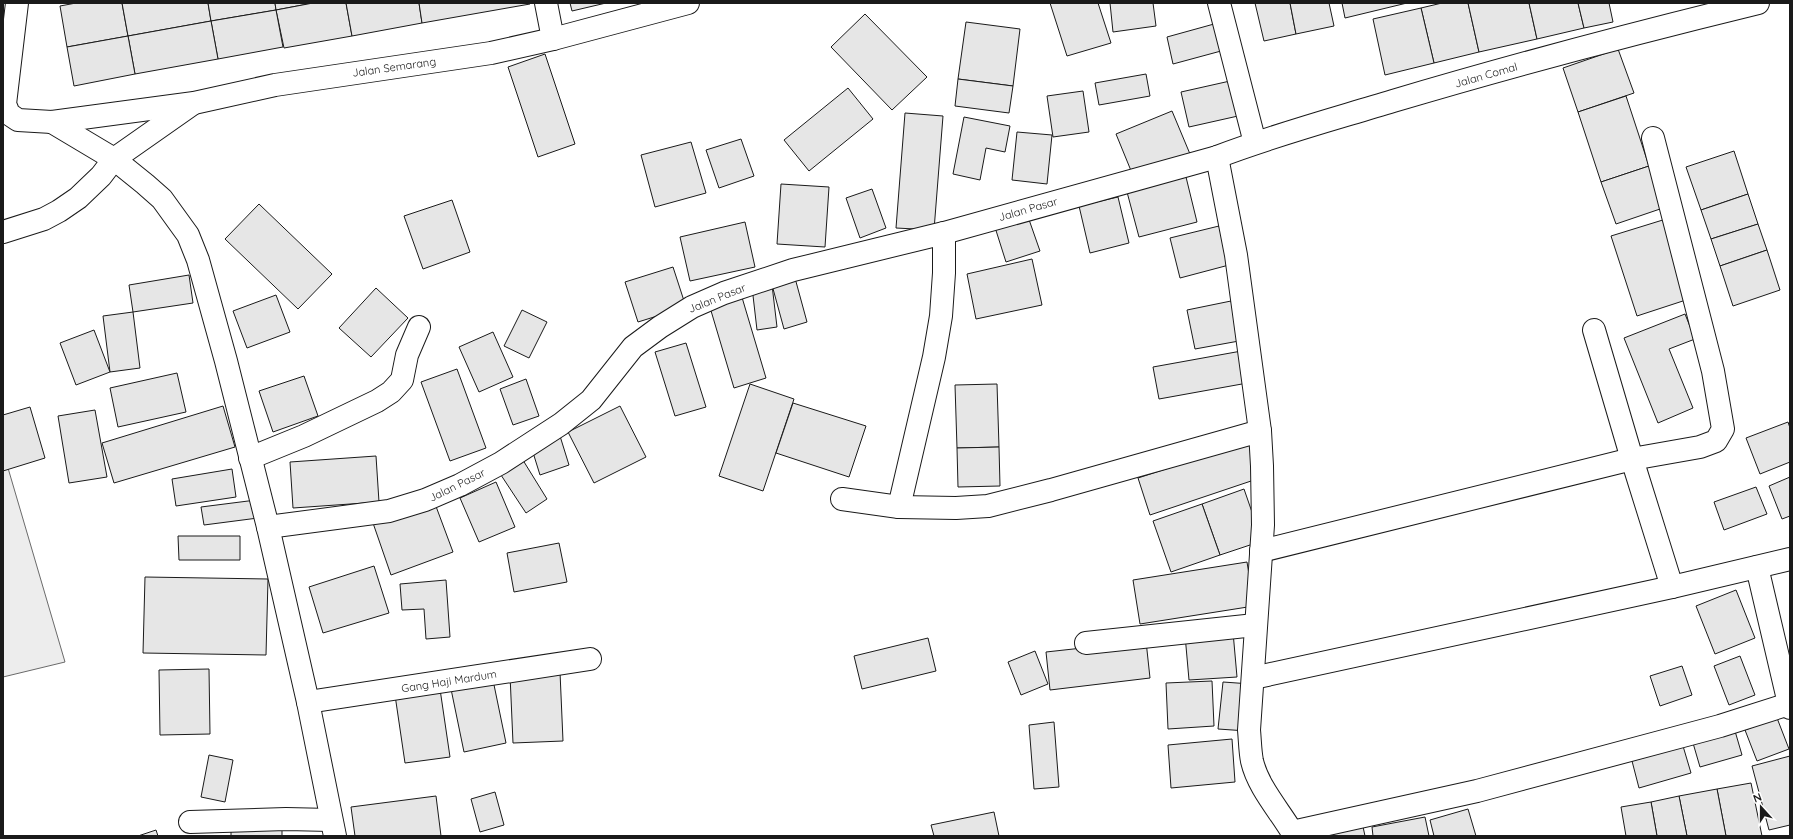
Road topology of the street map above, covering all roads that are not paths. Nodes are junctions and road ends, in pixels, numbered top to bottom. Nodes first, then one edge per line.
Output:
1 (17, 3) edge
2 (546, 3) edge
3 (688, 3) edge
4 (1219, 3) edge
5 (1758, 3) edge
6 (553, 39) junction
7 (194, 103) junction
8 (52, 122) junction
9 (1653, 138) dead end
10 (1255, 143) junction
11 (1217, 157) junction
12 (114, 160) junction
13 (3, 232) edge
14 (944, 233) junction
15 (419, 327) dead end
16 (1594, 330) dead end
17 (1260, 431) junction
18 (250, 458) junction
19 (1632, 459) junction
20 (842, 499) dead end
21 (899, 507) junction
22 (268, 528) junction
23 (1261, 551) junction
24 (1790, 559) edge
25 (1756, 567) junction
26 (1672, 587) junction
27 (1255, 625) junction
28 (1086, 643) dead end
29 (590, 659) dead end
30 (1253, 678) junction
31 (308, 702) junction
32 (1790, 706) edge
33 (190, 822) dead end
34 (333, 828) edge
35 (1293, 834) edge

1 - 8 street
2 - 6 street
3 - 6 street, Jalan Semarang
4 - 10 street
5 - 10 street, Jalan Comal
6 - 7 street, Jalan Semarang
7 - 8 street
7 - 12 street, Jalan Semarang
8 - 12 street
9 - 19 street
10 - 11 street, Jalan Comal
11 - 14 street, Jalan Pasar
11 - 17 street
12 - 13 street, Jalan Semarang
12 - 18 street
14 - 21 street
14 - 22 street, Jalan Pasar
15 - 18 street
16 - 19 street
17 - 21 street
17 - 23 street
18 - 22 street
19 - 23 street
19 - 26 street
20 - 21 street
22 - 31 street
23 - 27 street
24 - 25 street
25 - 26 street
25 - 32 street
26 - 30 street
27 - 28 street
27 - 30 street
29 - 31 street, Gang Haji Mardum
30 - 35 street
31 - 34 street
32 - 35 street
33 - 34 street

